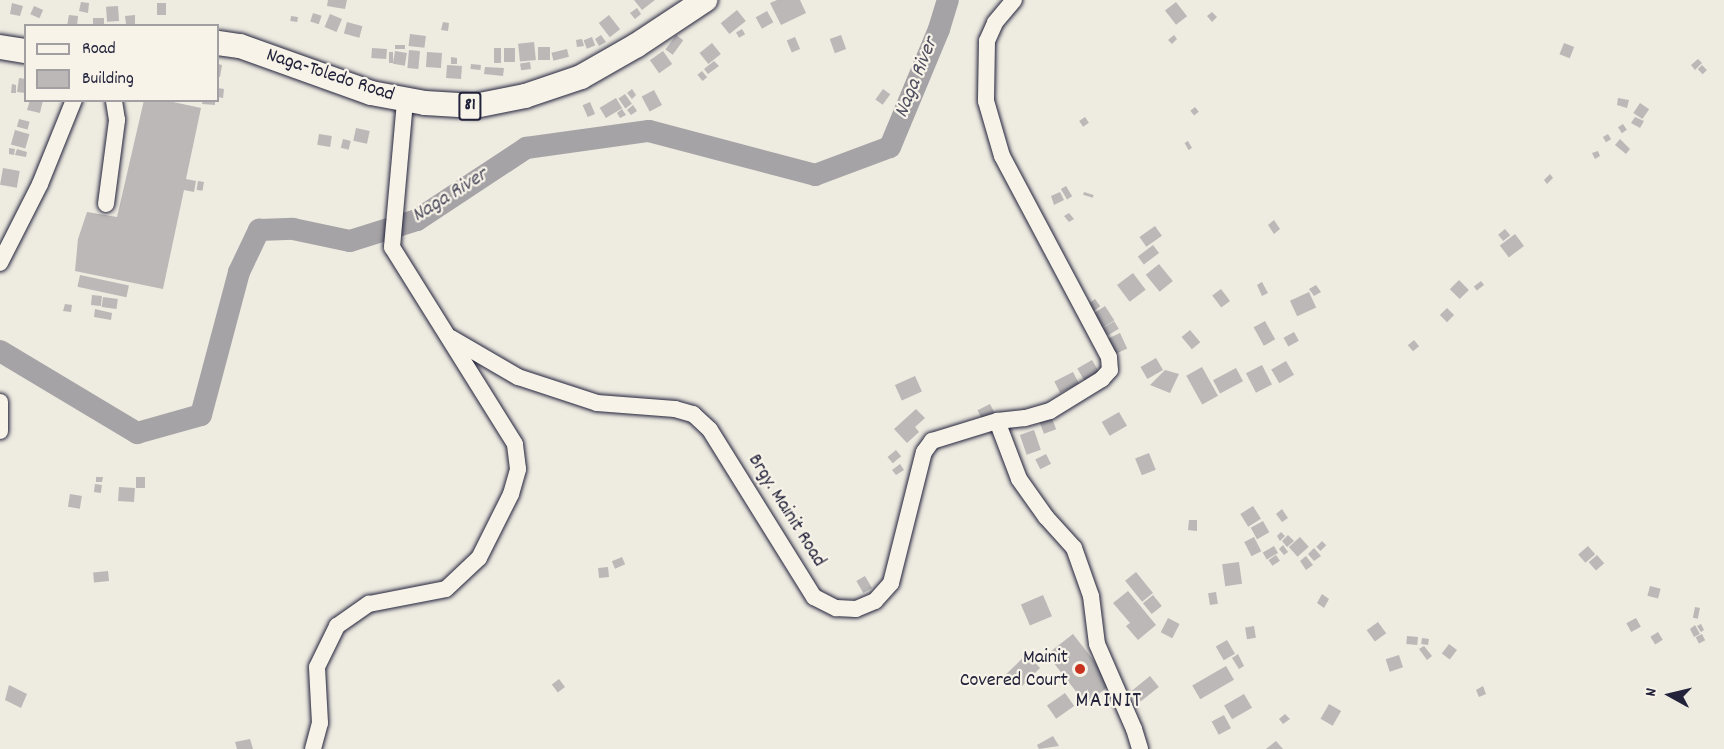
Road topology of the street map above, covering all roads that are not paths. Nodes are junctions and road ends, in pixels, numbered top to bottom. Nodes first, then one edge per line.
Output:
1 (705, 0) edge
2 (1014, 0) edge
3 (219, 43) edge
4 (0, 47) edge
5 (24, 51) edge
6 (405, 100) junction
7 (73, 102) edge
8 (114, 102) edge
9 (106, 204) dead end
10 (0, 263) edge
11 (448, 336) junction
12 (0, 402) edge
13 (997, 421) junction
14 (0, 431) edge
15 (313, 749) edge
16 (1140, 749) edge

1 - 6 highway, Naga-Toledo Road / 81
2 - 13 street, Brgy. Mainit Road
3 - 6 highway, Naga-Toledo Road / 81
4 - 5 highway
6 - 11 street, Brgy. Mainit Road
7 - 10 street
8 - 9 street
11 - 13 street, Brgy. Mainit Road
11 - 15 street, Brgy. Mainit Road
12 - 14 street
13 - 16 street

